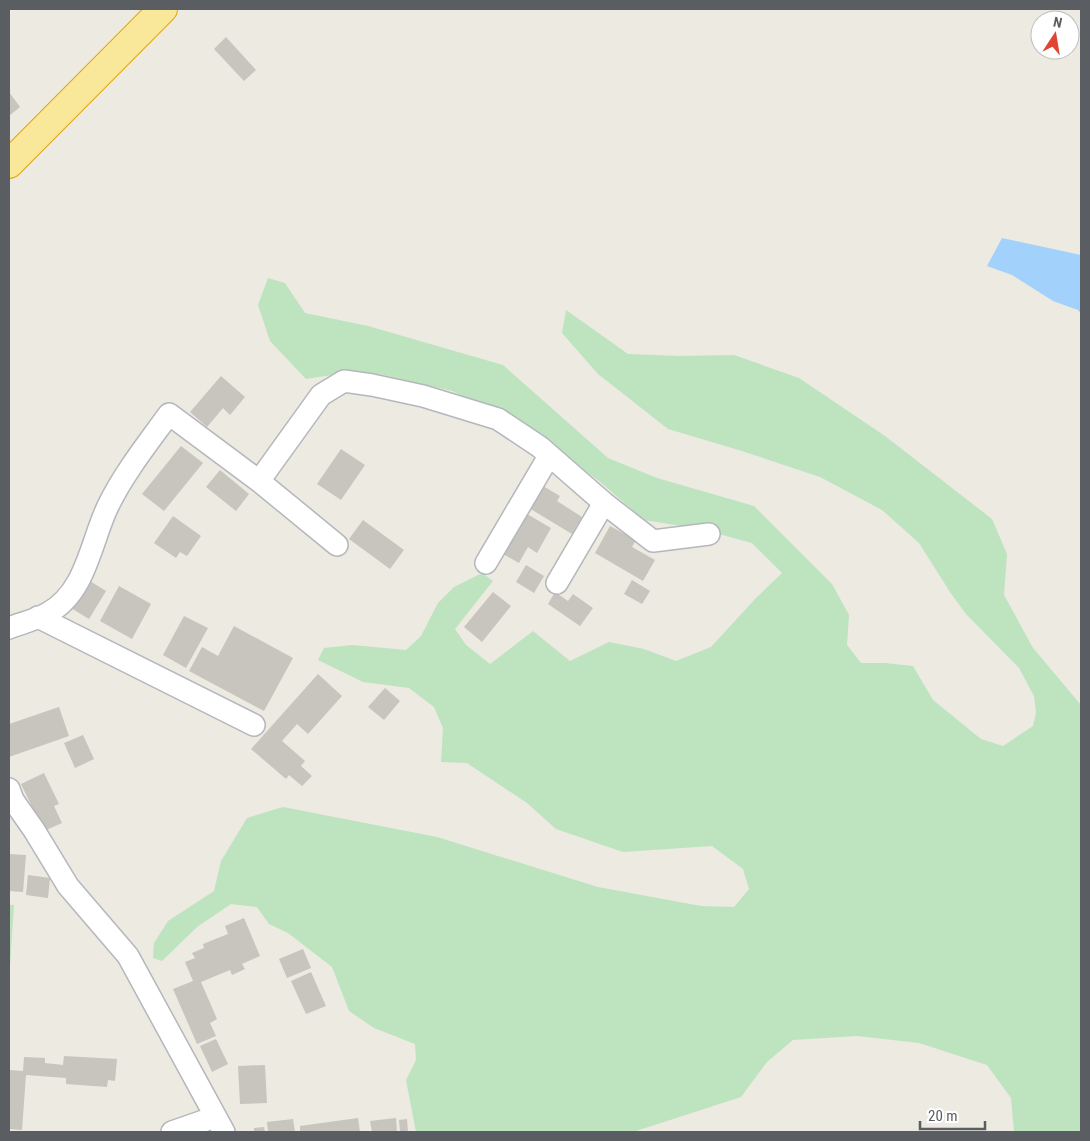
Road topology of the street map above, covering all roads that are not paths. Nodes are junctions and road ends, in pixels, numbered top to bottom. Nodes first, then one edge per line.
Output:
1 (163, 9) edge
2 (9, 164) edge
3 (549, 456) junction
4 (259, 482) junction
5 (604, 503) junction
6 (709, 534) dead end
7 (338, 545) dead end
8 (486, 563) dead end
9 (558, 583) dead end
10 (38, 617) junction
11 (9, 628) edge
12 (254, 725) dead end
13 (9, 789) edge
14 (220, 1124) edge
15 (172, 1132) edge

1 - 2 highway
3 - 4 street
3 - 5 street
3 - 8 street
4 - 7 street
4 - 10 street
5 - 6 street
5 - 9 street
10 - 11 street
10 - 12 street
13 - 14 street
14 - 15 street

